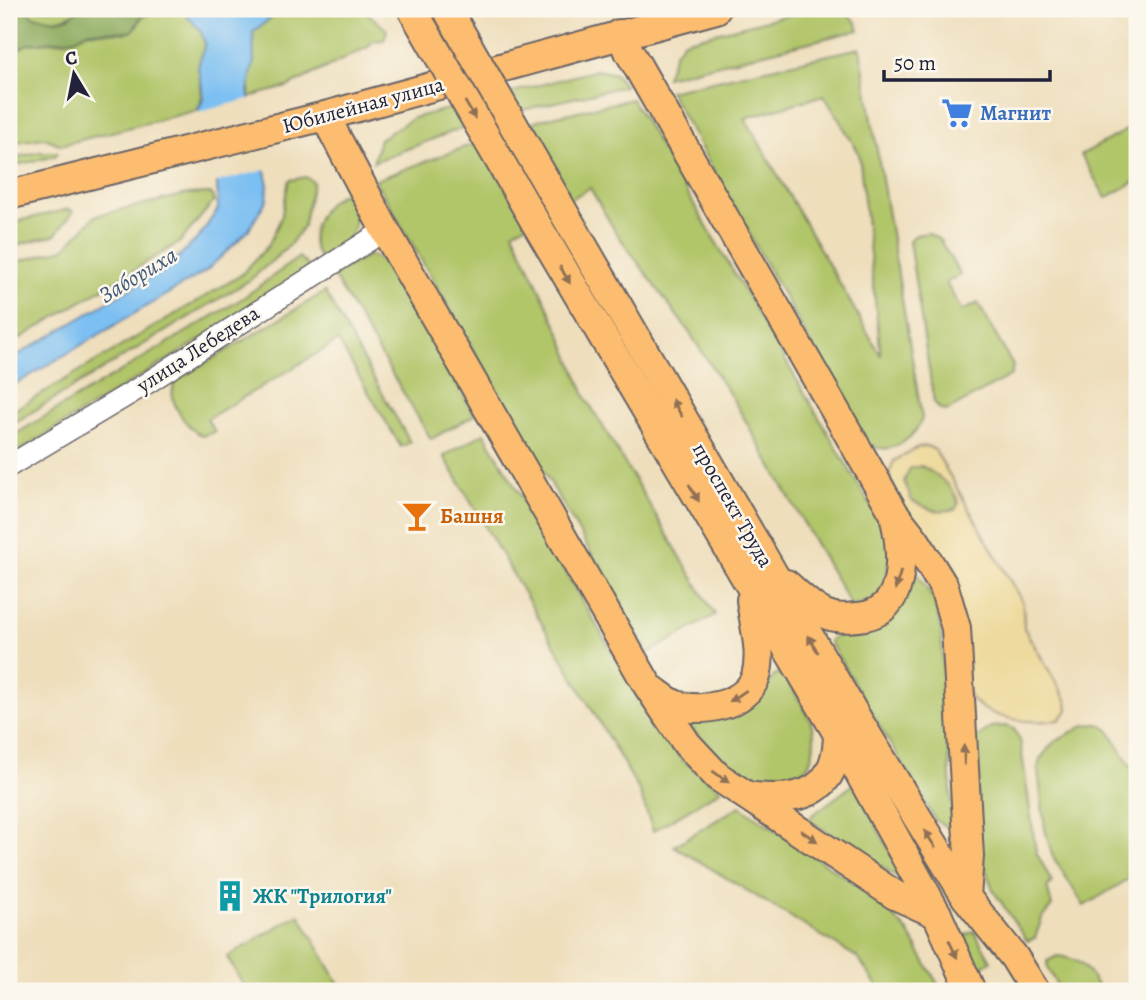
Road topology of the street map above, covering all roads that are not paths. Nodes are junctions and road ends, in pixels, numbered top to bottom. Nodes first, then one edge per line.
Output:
1 (412, 9) edge
2 (447, 9) edge
3 (716, 9) edge
4 (619, 34) junction
5 (325, 116) junction
6 (9, 195) edge
7 (385, 230) junction
8 (9, 466) edge
9 (894, 513) junction
10 (761, 580) junction
11 (648, 686) junction
12 (838, 734) junction
13 (753, 797) junction
14 (966, 897) junction
15 (937, 914) junction
16 (971, 991) edge
17 (1035, 991) edge

1 -> 10 main road, проспект Труда, bridge
10 -> 2 main road, проспект Труда, bridge
3 - 4 main road, Юбилейная улица
4 - 5 main road, Юбилейная улица
4 - 9 main road
5 - 6 main road, Юбилейная улица
5 - 7 main road
7 - 8 street, улица Лебедева
7 - 11 main road
9 -> 10 main road
14 -> 9 main road
10 -> 11 main road
10 - 12 main road, проспект Труда
14 -> 10 main road, проспект Труда
11 -> 13 main road
12 - 13 main road
12 - 15 main road, проспект Труда
13 -> 15 main road
14 - 15 main road
14 - 17 main road, проспект Труда
15 -> 16 main road, проспект Труда

